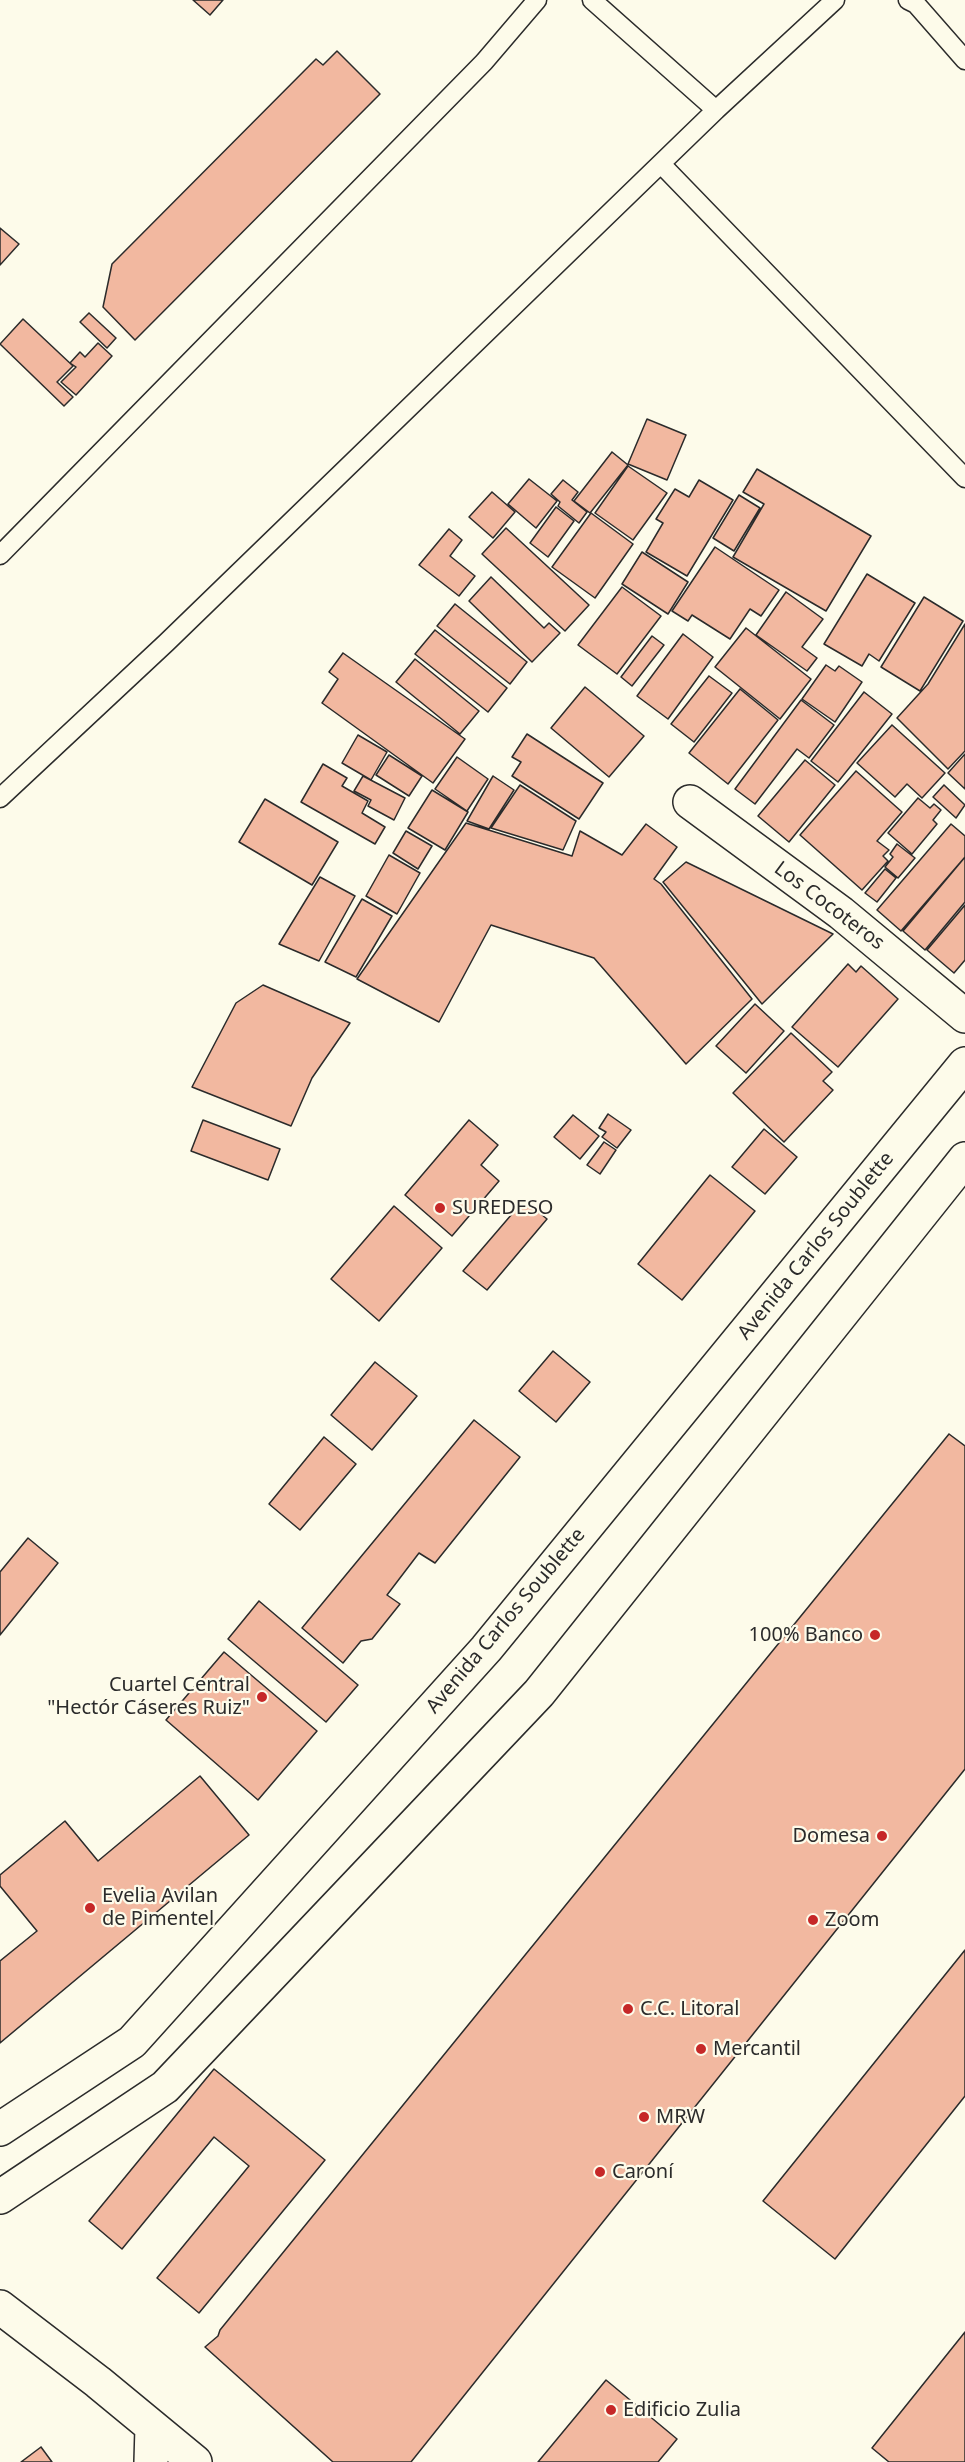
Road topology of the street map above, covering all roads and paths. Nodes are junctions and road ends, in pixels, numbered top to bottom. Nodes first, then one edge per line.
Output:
1 (537, 0) edge
2 (592, 0) edge
3 (835, 0) edge
4 (908, 0) edge
5 (965, 60) edge
6 (716, 110) junction
7 (662, 165) junction
8 (965, 478) edge
9 (0, 555) edge
10 (0, 798) edge
11 (690, 802) dead end
12 (965, 1016) edge
13 (965, 1064) edge
14 (965, 1159) edge
15 (0, 2129) edge
16 (0, 2197) edge
17 (0, 2307) edge
18 (152, 2427) junction
19 (151, 2462) edge
20 (195, 2462) edge

1 - 9 lane
2 - 6 lane
3 - 6 lane
4 - 5 lane
6 - 7 lane
7 - 8 lane
7 - 10 lane
11 - 12 main road, Los Cocoteros
13 - 15 main road, Avenida Carlos Soublette
14 - 16 main road
17 - 18 main road
18 - 19 main road
18 - 20 main road

